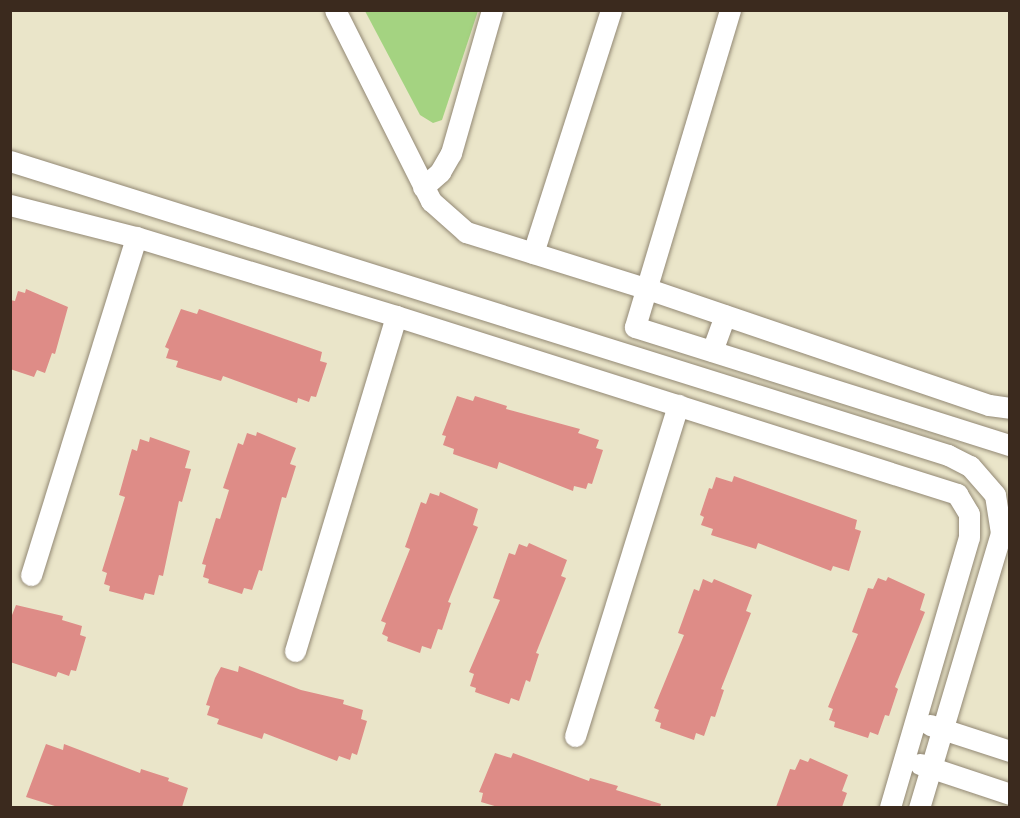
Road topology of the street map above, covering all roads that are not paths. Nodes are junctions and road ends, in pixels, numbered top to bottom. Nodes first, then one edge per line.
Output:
1 (335, 10) edge
2 (492, 10) edge
3 (610, 10) edge
4 (730, 10) edge
5 (10, 161) edge
6 (423, 187) junction
7 (10, 205) edge
8 (136, 237) junction
9 (533, 253) junction
10 (648, 289) junction
11 (725, 315) junction
12 (396, 316) junction
13 (712, 351) junction
14 (678, 405) junction
15 (1010, 408) edge
16 (1010, 445) edge
17 (31, 575) dead end
18 (295, 651) dead end
19 (916, 720) junction
20 (943, 729) junction
21 (575, 736) dead end
22 (1010, 751) edge
23 (905, 758) junction
24 (931, 768) junction
25 (1010, 794) edge
26 (890, 807) edge
27 (919, 807) edge

1 - 6 street
2 - 6 street
3 - 9 street
4 - 10 street
5 - 20 street
6 - 9 street
7 - 8 street
8 - 12 street
8 - 17 street
9 - 10 street
10 - 11 street
10 - 13 street
11 - 13 street
11 - 15 street
12 - 14 street
12 - 18 street
13 - 16 street
14 - 19 street
14 - 21 street
19 - 20 street
19 - 23 street
20 - 22 street
20 - 24 street
23 - 24 street
23 - 26 street
24 - 25 street
24 - 27 street

